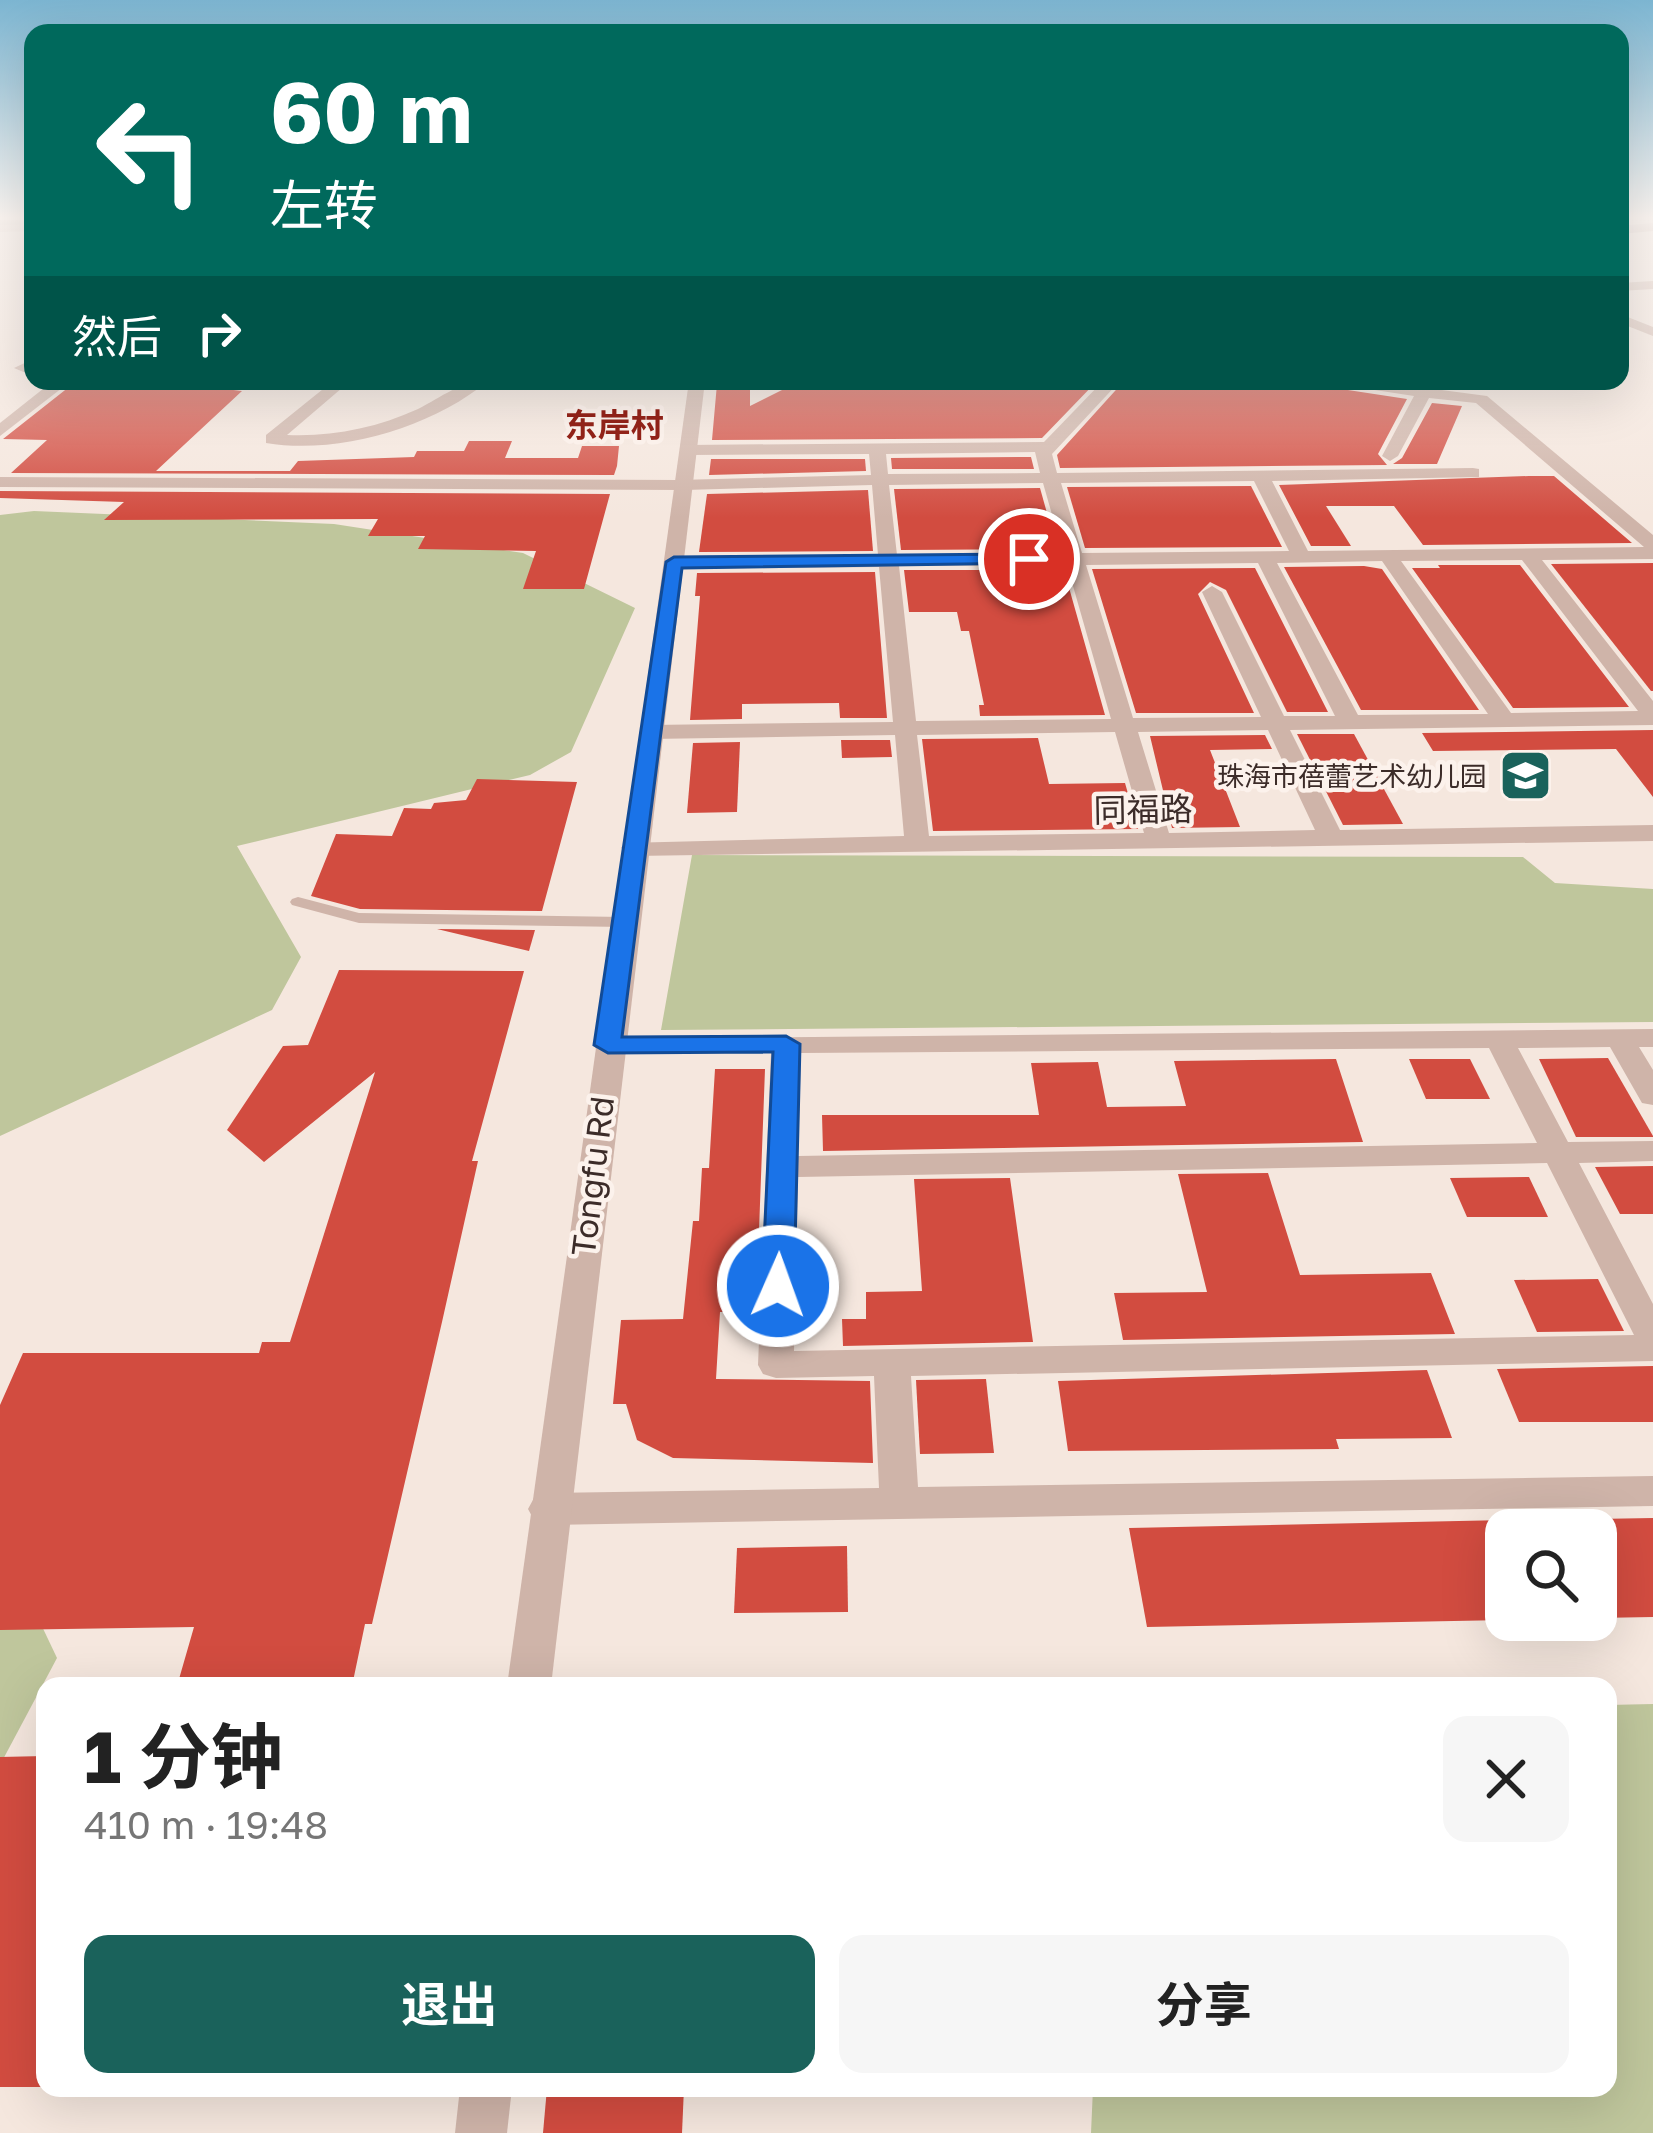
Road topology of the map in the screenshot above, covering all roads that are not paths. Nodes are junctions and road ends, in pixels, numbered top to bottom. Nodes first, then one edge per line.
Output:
1 (52, 390) edge
2 (331, 390) edge
3 (464, 390) edge
4 (696, 390) edge
5 (1103, 390) edge
6 (1425, 390) edge
7 (1440, 390) edge
8 (1486, 390) edge
9 (1481, 399) junction
10 (0, 431) edge
11 (1048, 447) junction
12 (877, 449) junction
13 (688, 450) junction
14 (1390, 456) dead end
15 (1473, 473) dead end
16 (1261, 475) junction
17 (1050, 477) junction
18 (880, 480) junction
19 (0, 482) edge
20 (684, 484) junction
21 (1653, 549) edge
22 (1527, 554) junction
23 (1302, 556) junction
24 (1388, 556) junction
25 (1265, 557) junction
26 (1076, 559) junction
27 (888, 561) junction
28 (674, 562) junction
29 (1212, 592) dead end
30 (1653, 717) edge
31 (1504, 720) junction
32 (1350, 722) junction
33 (1277, 723) junction
34 (1125, 725) junction
35 (905, 728) junction
36 (650, 732) junction
37 (1653, 833) edge
38 (1332, 839) junction
39 (1159, 842) junction
40 (917, 844) junction
41 (634, 848) junction
42 (298, 902) dead end
43 (624, 922) junction
44 (1653, 1038) edge
45 (1620, 1039) junction
46 (1499, 1040) junction
47 (786, 1044) junction
48 (608, 1045) junction
49 (1653, 1096) edge
50 (1653, 1151) edge
51 (1558, 1153) junction
52 (782, 1167) junction
53 (1653, 1338) edge
54 (1653, 1348) edge
55 (892, 1363) junction
56 (1653, 1491) edge
57 (899, 1503) junction
58 (548, 1509) junction
59 (530, 1677) edge
60 (485, 2097) edge
61 (481, 2133) edge

1 - 10 street
2 - 3 street
4 - 13 street, Tongfu Rd
5 - 11 street
6 - 14 street
7 - 9 street
8 - 9 street
9 - 21 street
11 - 12 street
11 - 17 street
12 - 13 street
12 - 18 street
13 - 20 street, Tongfu Rd
15 - 16 street
16 - 17 street
16 - 23 street
17 - 18 street
17 - 26 street
18 - 20 street
18 - 27 street
19 - 20 street
20 - 28 street, Tongfu Rd
21 - 22 street
22 - 24 street
22 - 30 street
23 - 24 street
23 - 25 street
24 - 31 street
25 - 26 street
25 - 32 street
26 - 27 street
26 - 34 street
27 - 28 street
27 - 35 street
28 - 36 street, Tongfu Rd
29 - 33 street
30 - 31 street
31 - 32 street
32 - 33 street
33 - 34 street
33 - 38 street
34 - 35 street
34 - 39 street
35 - 36 street
35 - 40 street
36 - 41 street, Tongfu Rd
37 - 38 street, 同福路
38 - 39 street, 同福路
39 - 40 street, 同福路
40 - 41 street, 同福路
41 - 43 street, Tongfu Rd
42 - 43 lane
43 - 48 street, Tongfu Rd
44 - 45 street
45 - 46 street
45 - 49 street
46 - 47 street
46 - 51 street
47 - 48 street
47 - 52 street
48 - 58 street, Tongfu Rd
50 - 51 street
51 - 52 street
51 - 53 street
52 - 55 street
54 - 55 street
55 - 57 street
56 - 57 street
57 - 58 street
58 - 59 street, Tongfu Rd
60 - 61 street

